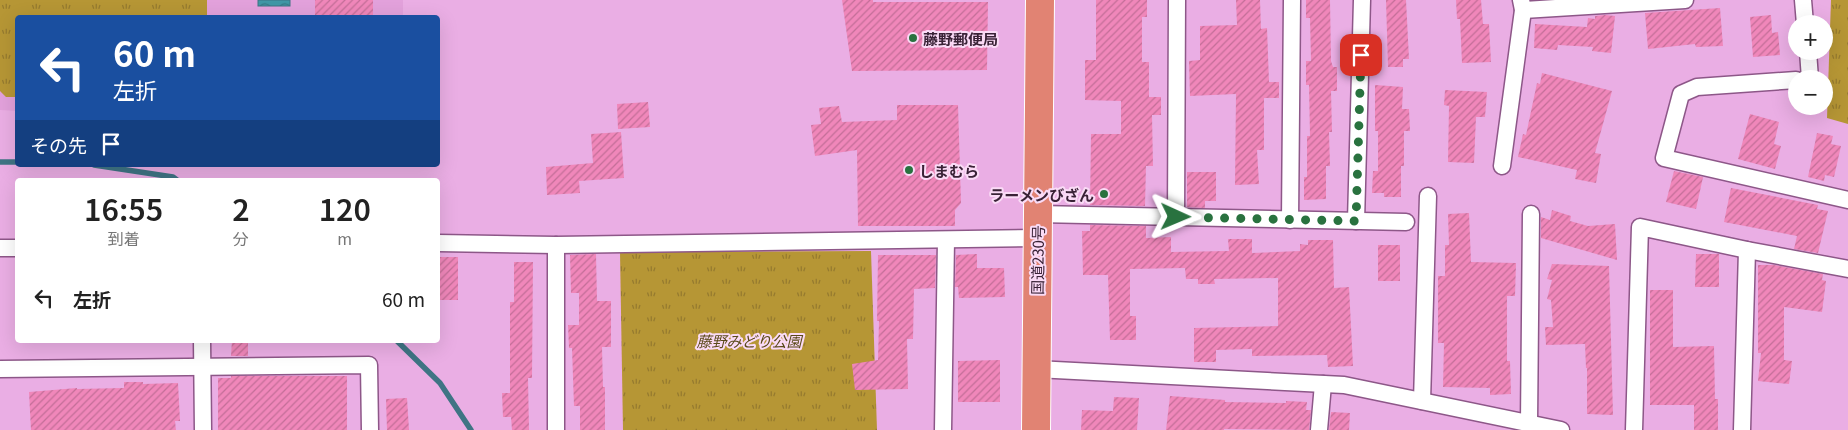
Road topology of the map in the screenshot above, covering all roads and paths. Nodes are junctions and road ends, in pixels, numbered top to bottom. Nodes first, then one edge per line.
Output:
1 (1040, 0) edge
2 (1178, 0) edge
3 (1292, 0) edge
4 (1362, 0) edge
5 (1685, 0) edge
6 (1804, 0) edge
7 (1522, 5) edge
8 (1805, 15) edge
9 (1788, 80) edge
10 (1502, 166) dead end
11 (1428, 196) dead end
12 (1848, 200) edge
13 (1532, 214) dead end
14 (1176, 217) junction
15 (1290, 220) junction
16 (1356, 221) junction
17 (1406, 222) dead end
18 (1038, 226) junction
19 (946, 240) junction
20 (440, 243) edge
21 (556, 245) junction
22 (0, 248) edge
23 (15, 248) edge
24 (1747, 250) junction
25 (1848, 269) edge
26 (202, 343) edge
27 (202, 366) junction
28 (0, 368) edge
29 (1036, 369) junction
30 (1323, 384) junction
31 (1422, 401) junction
32 (1533, 426) edge
33 (202, 430) edge
34 (370, 430) edge
35 (556, 430) edge
36 (943, 430) edge
37 (1036, 430) edge
38 (1319, 430) edge
39 (1561, 430) edge
40 (1634, 430) edge
41 (1742, 430) edge

1 - 18 highway, 国道230号
2 - 14 street
3 - 15 street
4 - 16 street
5 - 7 street
6 - 8 street
7 - 10 street
9 - 12 street
11 - 31 street
13 - 32 street
14 - 15 street
14 - 18 street
15 - 16 street
16 - 17 street
18 - 19 street
18 - 29 highway, 国道230号
19 - 21 street
19 - 36 street
20 - 21 street
21 - 35 street
22 - 23 street
24 - 25 street
24 - 40 street
24 - 41 street
26 - 27 street
27 - 28 street
27 - 33 street
27 - 34 street
29 - 30 street
29 - 37 highway, 国道230号
30 - 31 street
30 - 38 street
31 - 32 street
32 - 39 street

